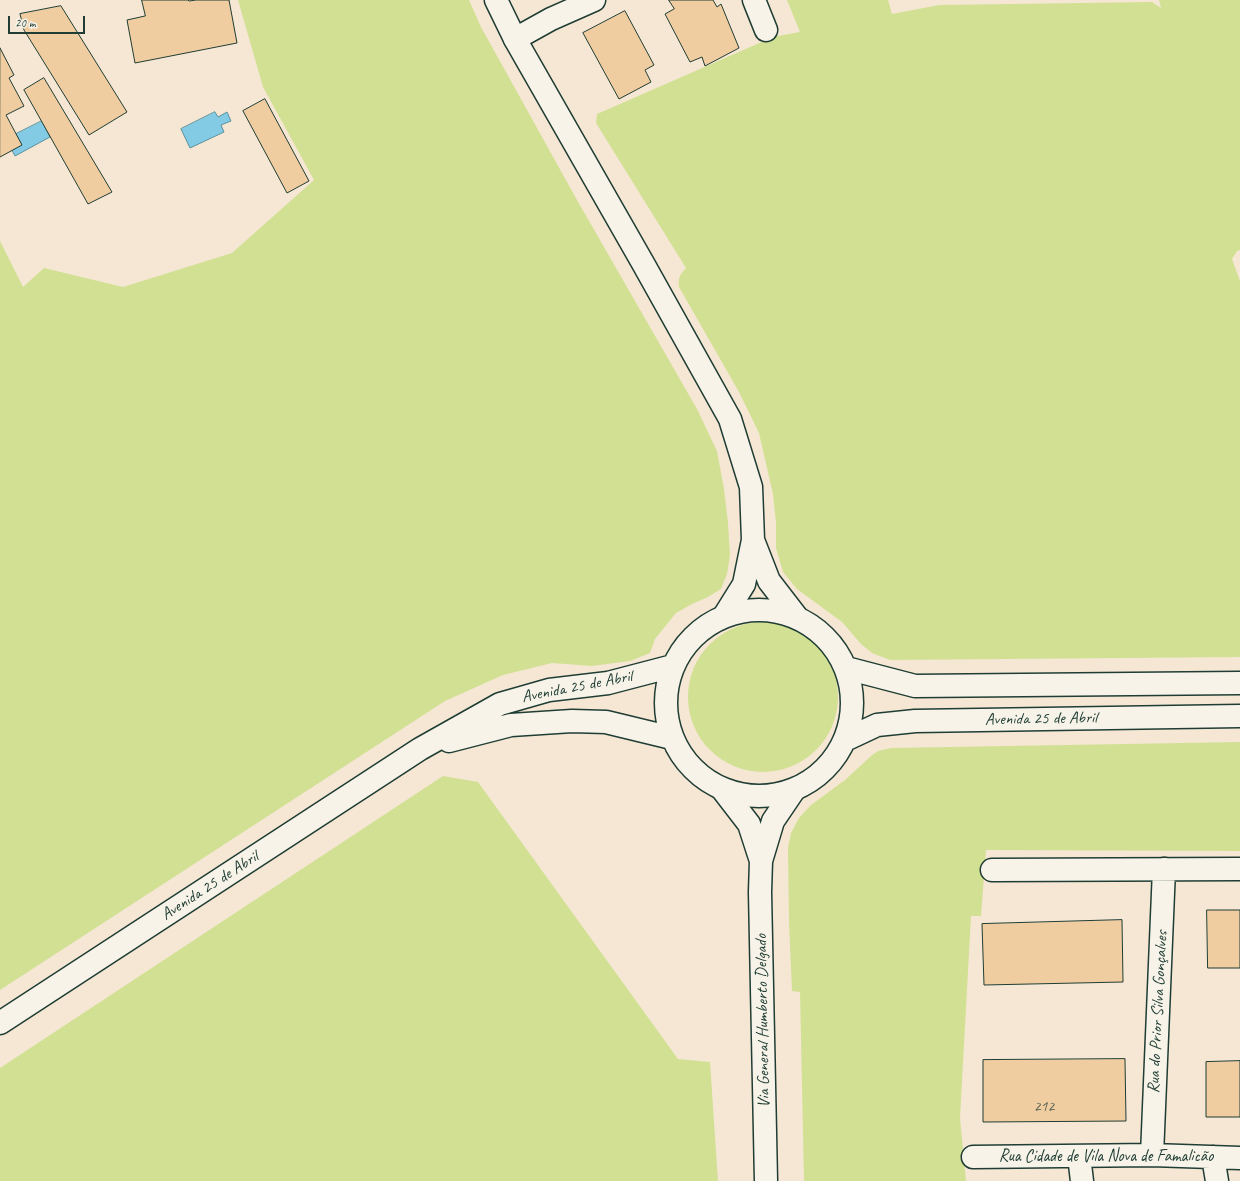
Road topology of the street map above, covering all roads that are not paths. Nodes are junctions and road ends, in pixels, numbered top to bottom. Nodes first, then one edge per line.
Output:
1 (496, 0) edge
2 (594, 0) edge
3 (754, 0) edge
4 (766, 30) dead end
5 (515, 39) junction
6 (753, 540) junction
7 (724, 616) junction
8 (796, 616) junction
9 (673, 666) junction
10 (846, 668) junction
11 (1240, 683) edge
12 (1240, 716) edge
13 (672, 738) junction
14 (845, 740) junction
15 (420, 749) junction
16 (722, 789) junction
17 (794, 790) junction
18 (761, 861) junction
19 (1164, 869) junction
20 (1240, 869) edge
21 (992, 870) dead end
22 (0, 1023) edge
23 (1152, 1155) junction
24 (1079, 1156) junction
25 (972, 1157) dead end
26 (1213, 1157) junction
27 (1240, 1158) edge
28 (766, 1181) edge
29 (1082, 1181) edge
30 (1217, 1181) edge

1 - 5 main road
2 - 5 main road
3 - 4 main road
5 - 6 main road
6 - 7 main road
6 - 8 main road
7 - 8 main road
7 - 9 main road
8 - 10 main road
9 - 13 main road
9 - 15 main road, Avenida 25 de Abril
10 - 11 main road, Avenida 25 de Abril
10 - 14 main road
12 - 14 main road, Avenida 25 de Abril
13 - 15 main road, Avenida 25 de Abril
13 - 16 main road
14 - 17 main road
15 - 22 main road, Avenida 25 de Abril
16 - 17 main road
16 - 18 main road, Via General Humberto Delgado
17 - 18 main road, Via General Humberto Delgado
18 - 28 main road, Via General Humberto Delgado
19 - 20 main road
19 - 21 main road
19 - 23 main road, Rua do Prior Silva Gonçalves
23 - 24 main road, Rua Cidade de Vila Nova de Famalicão
23 - 26 main road, Rua Cidade de Vila Nova de Famalicão
24 - 25 main road, Rua Cidade de Vila Nova de Famalicão
24 - 29 main road
26 - 27 main road, Rua Cidade de Vila Nova de Famalicão
26 - 30 main road

